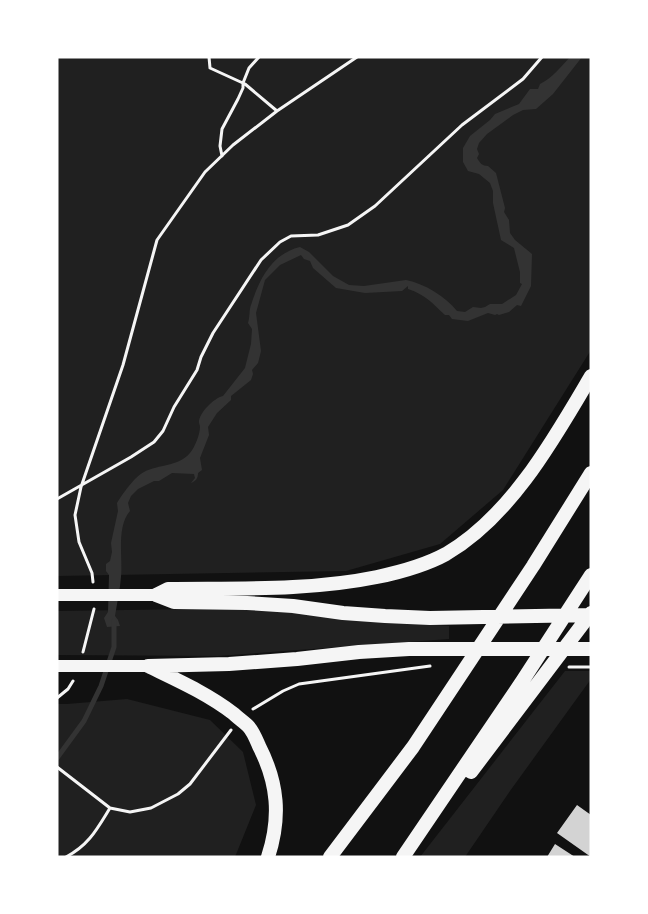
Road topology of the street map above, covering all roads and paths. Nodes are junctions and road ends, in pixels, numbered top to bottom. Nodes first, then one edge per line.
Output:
1 (209, 57) edge
2 (259, 57) edge
3 (357, 57) edge
4 (542, 57) edge
5 (243, 83) junction
6 (277, 111) junction
7 (222, 156) junction
8 (591, 376) edge
9 (591, 473) edge
10 (81, 487) junction
11 (57, 499) edge
12 (591, 575) edge
13 (93, 583) dead end
14 (57, 595) edge
15 (156, 595) junction
16 (94, 603) dead end
17 (591, 614) edge
18 (591, 649) edge
19 (81, 658) dead end
20 (437, 665) dead end
21 (57, 666) edge
22 (148, 666) junction
23 (564, 667) dead end
24 (591, 667) edge
25 (76, 677) dead end
26 (57, 698) edge
27 (246, 714) dead end
28 (231, 730) dead end
29 (57, 767) edge
30 (110, 808) junction
31 (66, 857) edge
32 (268, 857) edge
33 (330, 857) edge
34 (405, 857) edge

1 - 5 path
2 - 5 path
3 - 6 path
4 - 10 path
5 - 6 path
5 - 7 path
6 - 7 path
7 - 10 path
8 - 15 main road
9 - 33 main road
10 - 11 path
10 - 13 path
12 - 34 main road
14 - 15 main road
15 - 17 main road
16 - 19 path
17 - 34 main road
18 - 22 main road
20 - 27 path
21 - 22 main road
22 - 32 main road
23 - 24 path
25 - 26 path
28 - 30 path
29 - 30 path
30 - 31 path

